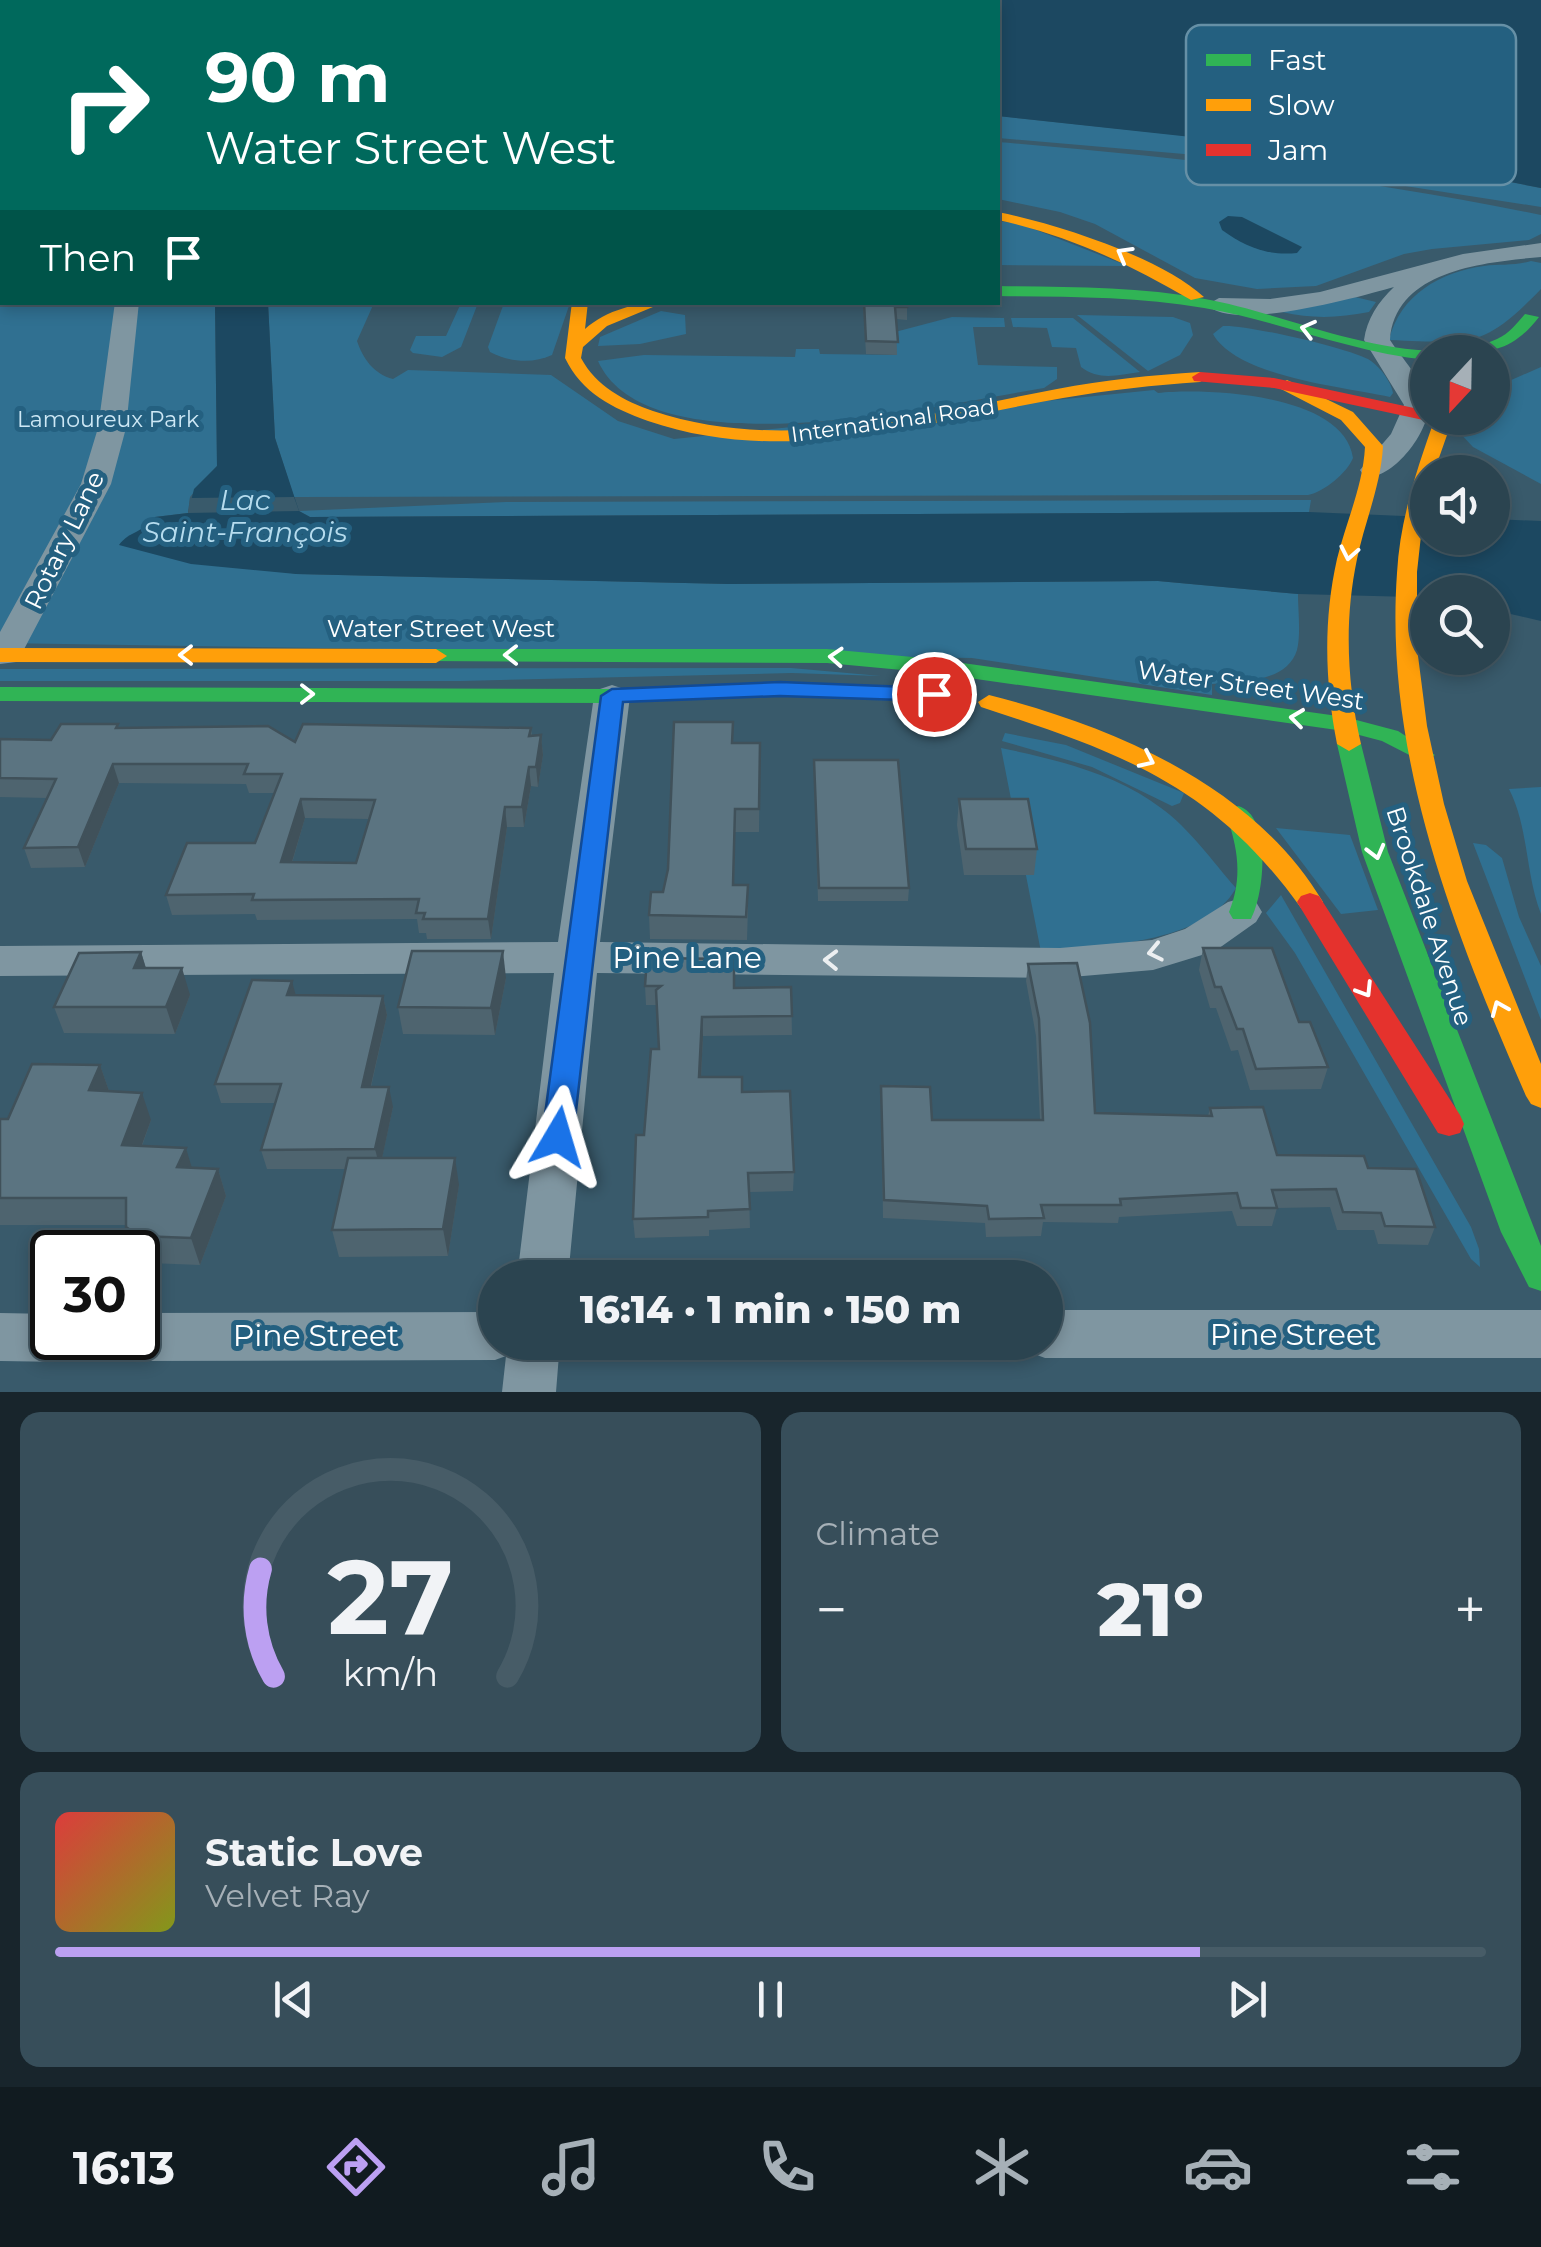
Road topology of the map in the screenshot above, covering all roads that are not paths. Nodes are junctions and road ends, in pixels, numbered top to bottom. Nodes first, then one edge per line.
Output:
1 (1000, 216) edge
2 (1541, 250) edge
3 (1434, 269) junction
4 (1000, 291) edge
5 (1208, 304) junction
6 (127, 305) edge
7 (580, 305) edge
8 (649, 305) edge
9 (1536, 326) edge
10 (1510, 340) edge
11 (1380, 346) junction
12 (1410, 350) edge
13 (574, 357) junction
14 (1287, 385) junction
15 (1410, 390) edge
16 (1410, 412) edge
17 (1410, 434) edge
18 (1429, 435) edge
19 (1374, 470) junction
20 (2, 655) edge
21 (760, 690) dead end
22 (0, 694) edge
23 (612, 696) junction
24 (962, 698) dead end
25 (990, 702) junction
26 (1117, 724) dead end
27 (1345, 724) junction
28 (1423, 754) junction
29 (1362, 759) junction
30 (1236, 812) junction
31 (1242, 912) joint
32 (577, 958) junction
33 (0, 962) edge
34 (1541, 1096) edge
35 (1516, 1232) junction
36 (544, 1260) edge
37 (1541, 1277) edge
38 (1063, 1334) edge
39 (1541, 1334) edge
40 (478, 1336) edge
41 (0, 1337) edge
42 (30, 1337) edge
43 (160, 1337) edge
44 (532, 1360) edge
45 (528, 1392) edge

5 -> 1 main road
2 - 3 street
3 - 5 street
3 - 11 street
4 - 5 main road
11 -> 5 main road
6 - 20 street, Rotary Lane
7 - 13 main road
8 - 13 main road
9 - 10 main road
11 - 12 main road
11 - 15 street
13 - 14 main road, International Road
14 - 16 main road, International Road
14 - 19 main road, International Road
17 - 19 street
18 - 28 main road, Brookdale Avenue
19 -> 27 main road, Brookdale Avenue
27 -> 20 main road, Water Street West
21 - 23 main road
22 -> 23 main road
23 - 32 street
24 - 25 main road
25 - 26 main road
25 -> 30 main road
27 - 28 main road, Water Street West
27 - 29 main road, Brookdale Avenue
28 - 29 main road
34 -> 28 main road, Brookdale Avenue
29 -> 35 main road, Brookdale Avenue
30 - 31 main road
30 -> 35 main road
31 -> 32 street, Pine Lane
32 - 33 street, Pine Lane
32 - 36 street
35 - 37 main road, Brookdale Avenue
38 - 39 street, Pine Street
40 - 43 street, Pine Street
41 - 42 street
44 - 45 street

